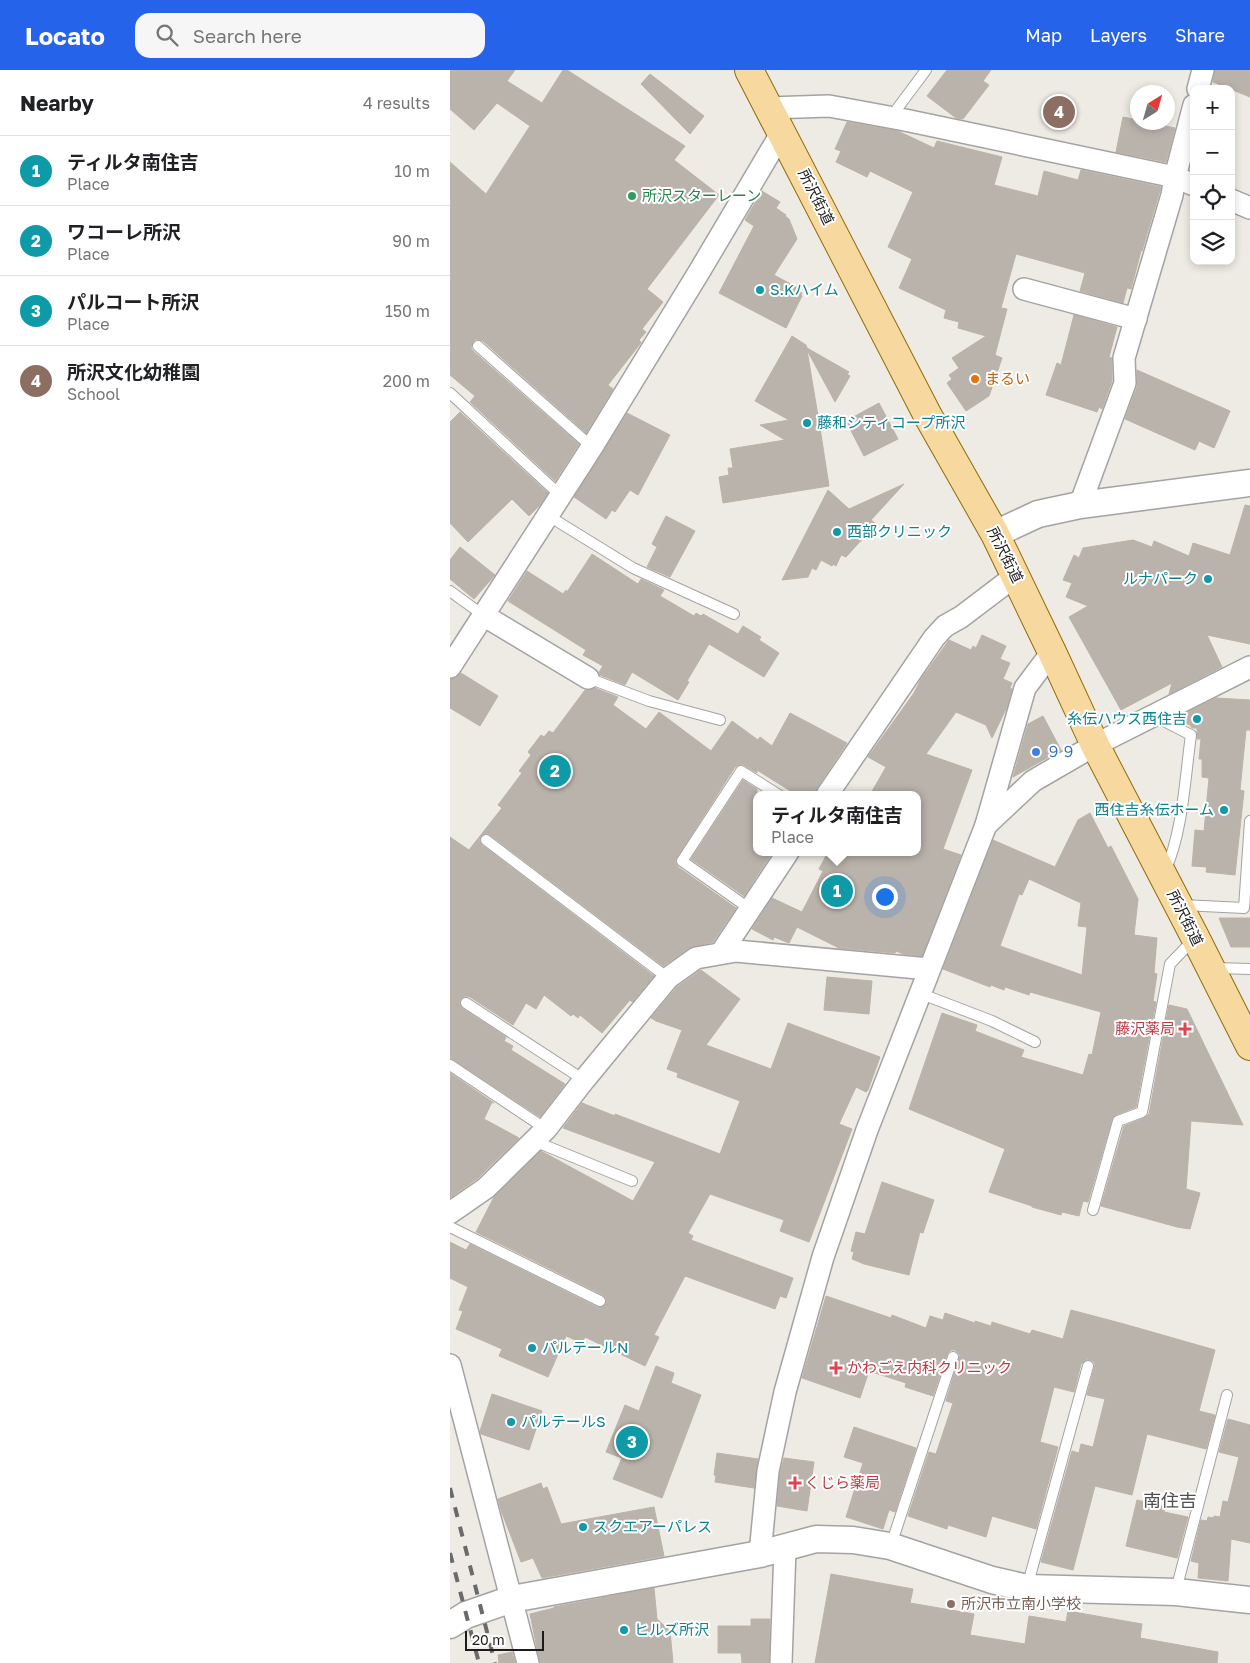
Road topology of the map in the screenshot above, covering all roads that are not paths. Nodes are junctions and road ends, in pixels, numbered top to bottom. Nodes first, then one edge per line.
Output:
1 (749, 70) edge
2 (926, 70) edge
3 (768, 108) junction
4 (890, 117) junction
5 (1191, 130) edge
6 (782, 132) junction
7 (1184, 181) edge
8 (1235, 202) edge
9 (1250, 208) edge
10 (1024, 289) dead end
11 (1136, 319) junction
12 (478, 346) dead end
13 (450, 393) edge
14 (592, 447) junction
15 (1250, 483) edge
16 (560, 495) junction
17 (1080, 505) junction
18 (547, 515) junction
19 (995, 534) junction
20 (1015, 576) junction
21 (450, 591) edge
22 (734, 614) dead end
23 (483, 615) junction
24 (1052, 652) junction
25 (450, 667) edge
26 (1250, 667) edge
27 (588, 678) joint
28 (1153, 716) junction
29 (720, 720) dead end
30 (1094, 745) junction
31 (773, 791) edge
32 (830, 791) edge
33 (1250, 821) edge
34 (986, 825) junction
35 (486, 840) dead end
36 (785, 856) edge
37 (1163, 875) junction
38 (1178, 905) junction
39 (750, 909) junction
40 (1195, 937) junction
41 (721, 953) junction
42 (1211, 968) junction
43 (929, 969) junction
44 (1250, 969) edge
45 (668, 978) junction
46 (919, 993) junction
47 (466, 1003) dead end
48 (1035, 1042) dead end
49 (1250, 1046) edge
50 (450, 1065) edge
51 (584, 1080) junction
52 (540, 1135) junction
53 (632, 1181) dead end
54 (1093, 1210) dead end
55 (450, 1213) edge
56 (450, 1227) edge
57 (600, 1302) dead end
58 (953, 1357) dead end
59 (450, 1365) edge
60 (1088, 1366) dead end
61 (1227, 1395) dead end
62 (890, 1546) junction
63 (784, 1548) junction
64 (760, 1554) junction
65 (1027, 1588) junction
66 (1176, 1592) junction
67 (512, 1599) junction
68 (1250, 1600) edge
69 (450, 1625) edge
70 (528, 1663) edge
71 (781, 1663) edge

1 - 3 main road, 所沢街道
2 - 4 lane
3 - 4 street
3 - 6 main road, 所沢街道
4 - 7 street
5 - 7 street
6 - 14 street
6 - 19 main road, 所沢街道
7 - 11 street
8 - 9 street
10 - 11 street
11 - 17 street
12 - 14 lane
13 - 16 lane
14 - 16 street
15 - 17 street
16 - 18 street
17 - 19 street
18 - 22 lane
18 - 23 street
19 - 20 main road, 所沢街道
20 - 24 main road, 所沢街道
20 - 32 street
21 - 23 lane
23 - 25 street
23 - 27 street
24 - 30 main road, 所沢街道
24 - 34 street
26 - 28 street
27 - 29 lane
28 - 30 street
28 - 37 lane
30 - 34 street
30 - 37 main road, 所沢街道
31 - 39 lane
33 - 38 lane
34 - 43 street
35 - 45 lane
36 - 39 street
37 - 38 main road, 所沢街道
38 - 40 main road, 所沢街道
39 - 41 street
40 - 42 main road, 所沢街道
40 - 54 lane
41 - 43 street
41 - 45 street
42 - 44 lane
42 - 49 main road, 所沢街道
43 - 46 street
45 - 51 street
46 - 48 lane
46 - 64 street
47 - 51 lane
50 - 52 lane
51 - 52 street
52 - 53 lane
52 - 55 street
56 - 57 lane
58 - 62 lane
59 - 67 street
60 - 65 lane
61 - 66 lane
62 - 63 street
62 - 65 street
63 - 64 street
63 - 71 street
64 - 67 street
65 - 66 street
66 - 68 street
67 - 69 street
67 - 70 street

